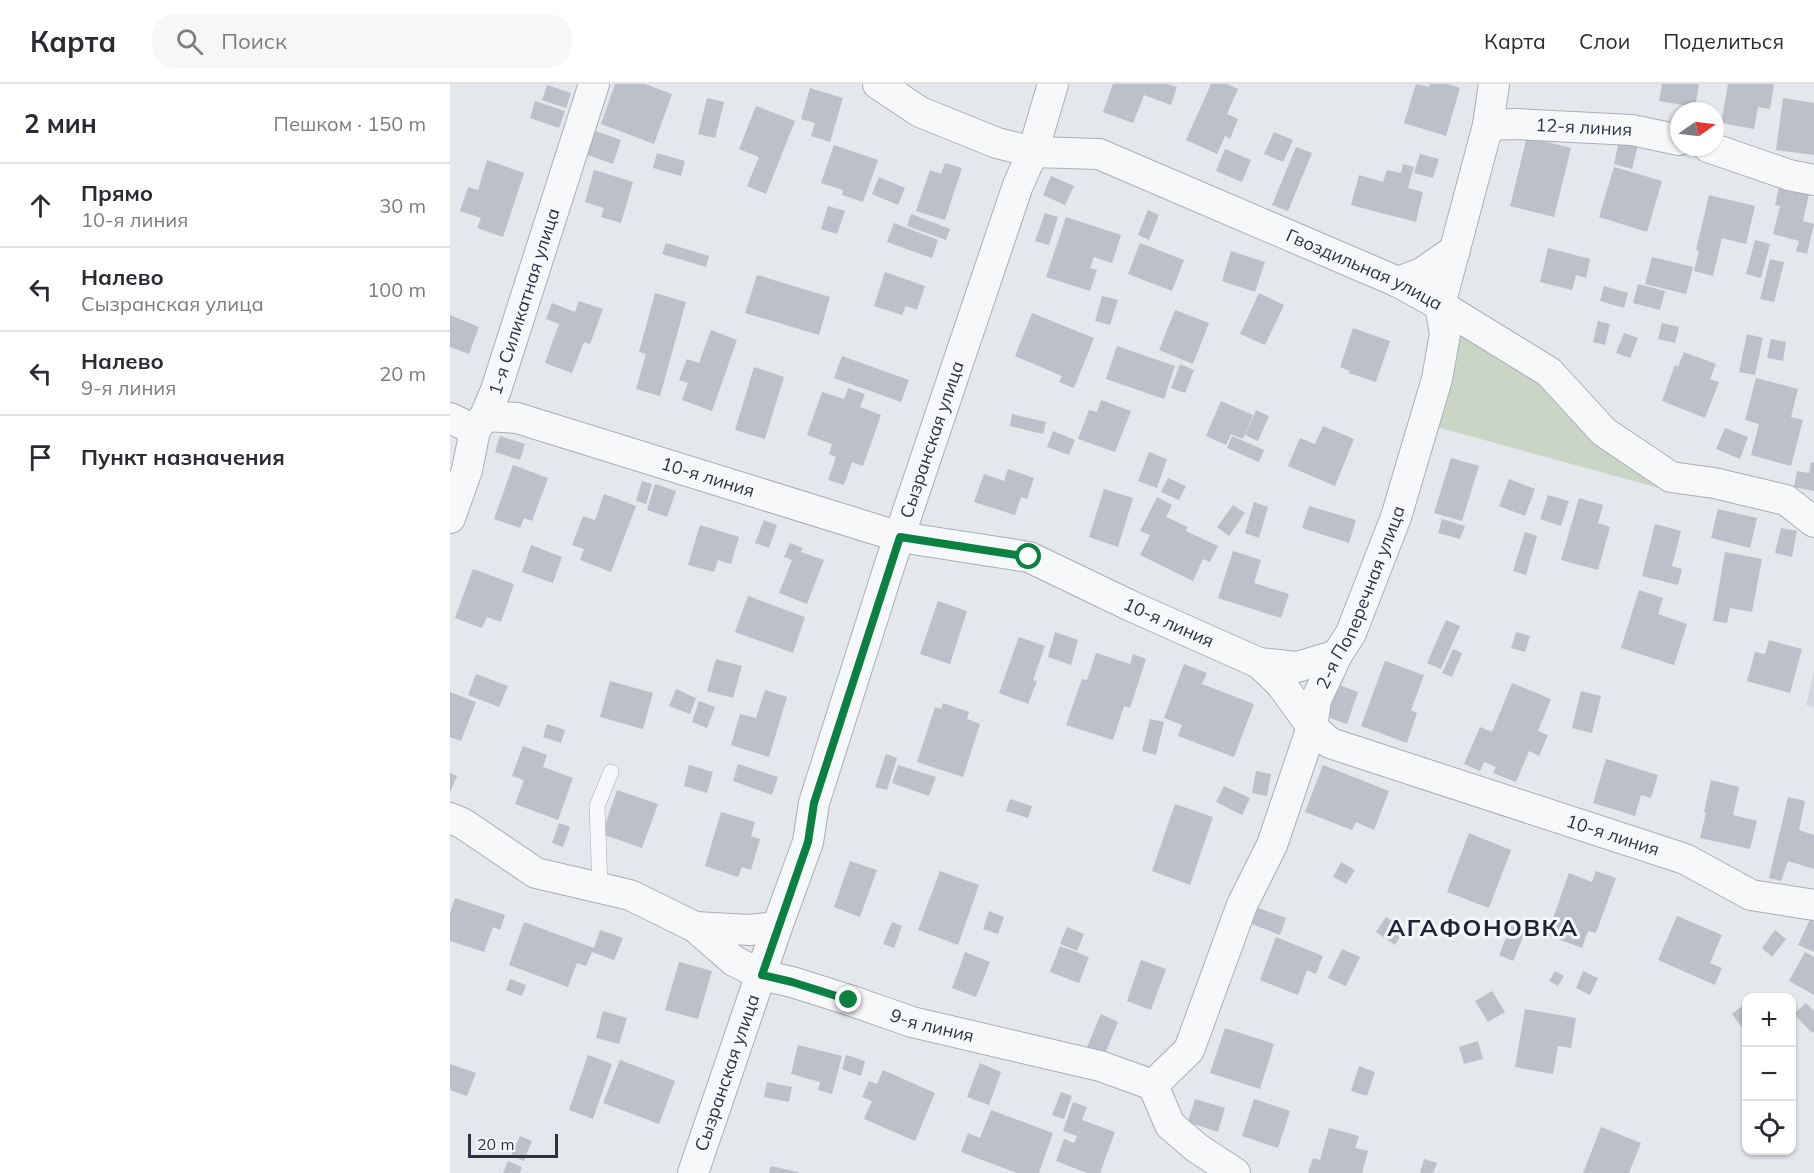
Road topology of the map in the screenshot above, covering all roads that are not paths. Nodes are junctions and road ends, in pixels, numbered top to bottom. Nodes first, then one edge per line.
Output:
1 (594, 84) edge
2 (878, 84) edge
3 (1053, 84) edge
4 (1494, 84) edge
5 (1488, 124) junction
6 (1670, 138) edge
7 (1033, 152) junction
8 (1724, 153) edge
9 (1814, 180) edge
10 (1455, 250) junction
11 (1398, 282) junction
12 (1440, 305) junction
13 (470, 421) edge
14 (450, 518) edge
15 (1814, 522) edge
16 (900, 537) junction
17 (1337, 655) junction
18 (1259, 663) junction
19 (1312, 727) junction
20 (611, 772) dead end
21 (450, 818) edge
22 (600, 888) junction
23 (1814, 905) edge
24 (695, 927) junction
25 (777, 927) junction
26 (762, 975) junction
27 (1153, 1085) junction
28 (693, 1173) edge
29 (1234, 1173) edge

1 - 13 street, 1-я Силикатная улица
2 - 7 street, Гвоздильная улица
3 - 7 street, Сызранская улица
4 - 5 street, 2-я Поперечная улица
5 - 6 street, 12-я линия
5 - 10 street, 2-я Поперечная улица
7 - 11 street, Гвоздильная улица
7 - 16 street, Сызранская улица
8 - 9 street
10 - 11 street
10 - 12 street, 2-я Поперечная улица
11 - 12 street, Гвоздильная улица
12 - 15 street, Гвоздильная улица
12 - 17 street, 2-я Поперечная улица
13 - 14 street, 1-я Силикатная улица
13 - 16 street, 10-я линия
16 - 18 street, 10-я линия
16 - 25 street, Сызранская улица
17 - 18 street
17 - 19 street, 2-я Поперечная улица
18 - 19 street, 10-я линия
19 - 23 street, 10-я линия
19 - 27 street, 2-я Поперечная улица
20 - 22 lane
21 - 22 street, 9-я линия
22 - 24 street, 9-я линия
24 - 25 street
24 - 26 street, 9-я линия
25 - 26 street, Сызранская улица
26 - 27 street, 9-я линия
26 - 28 street, Сызранская улица
27 - 29 street

